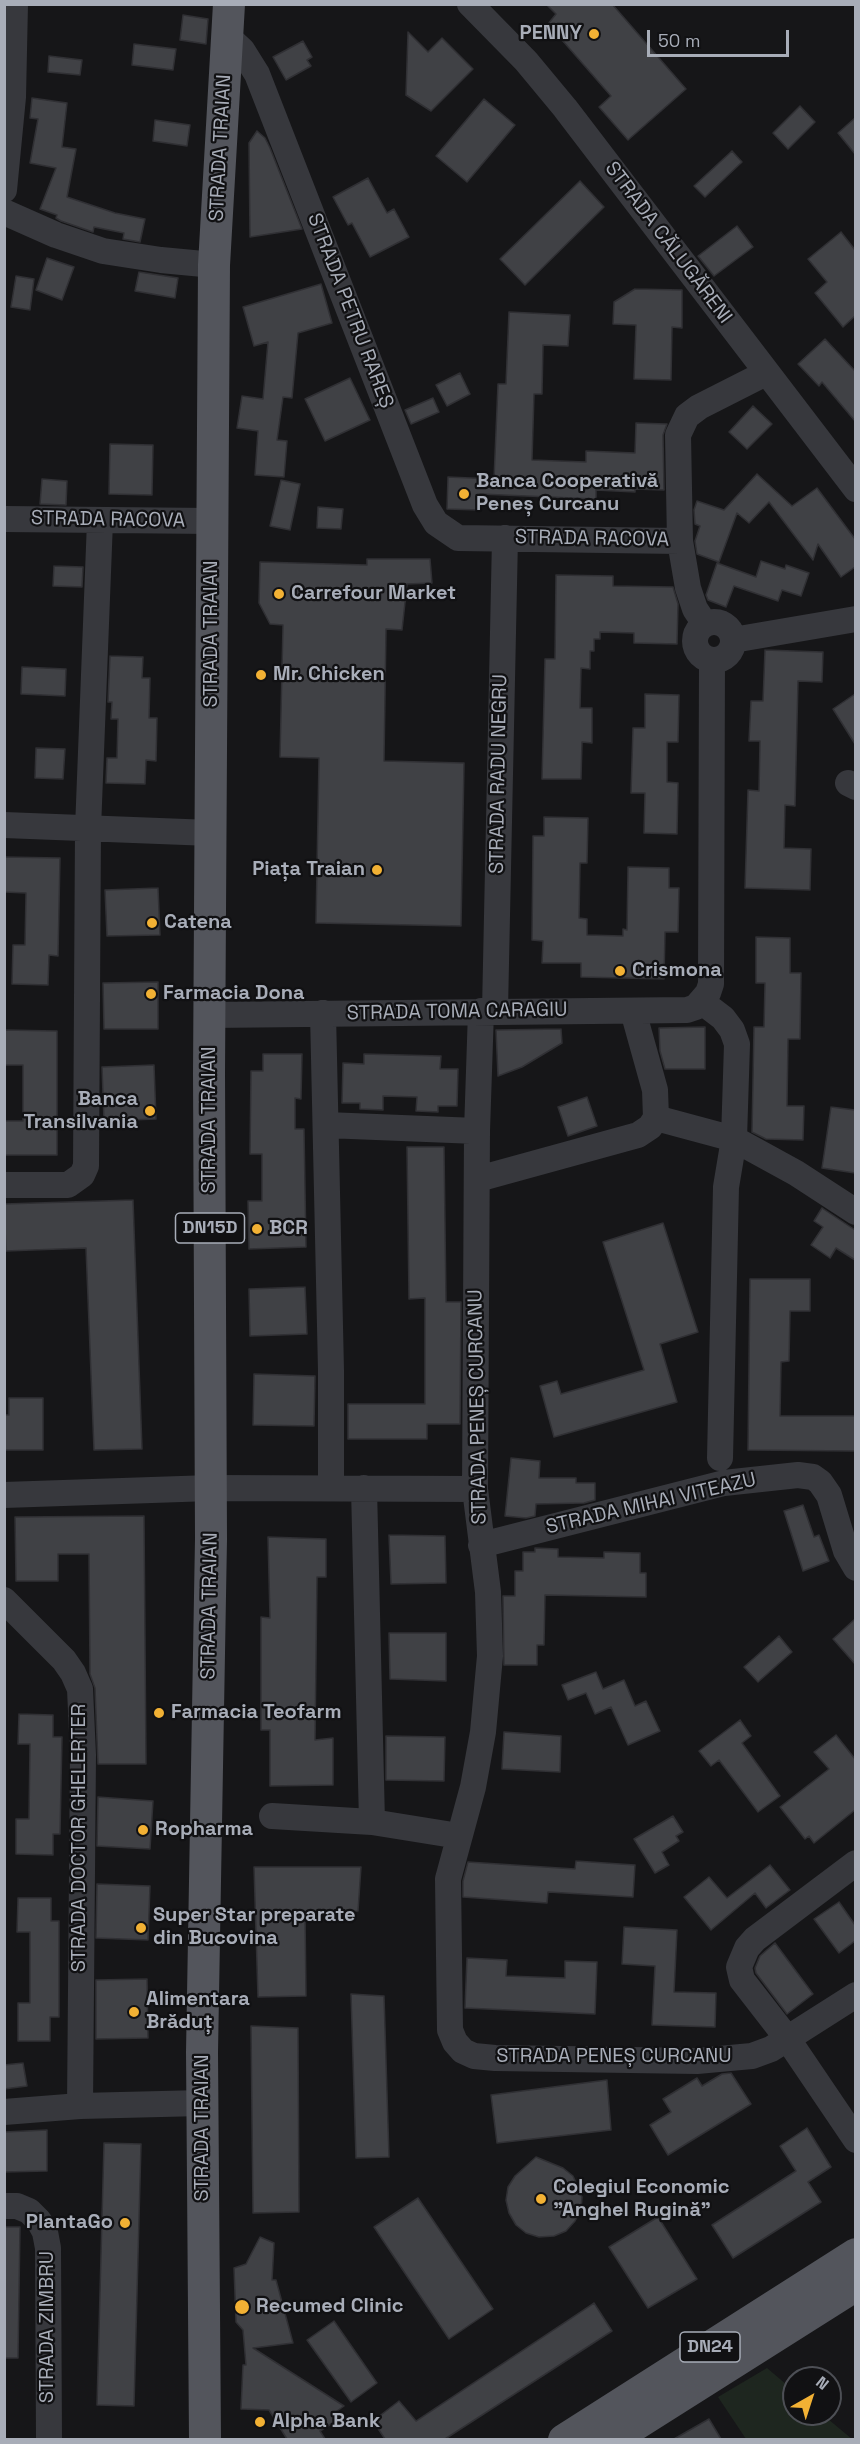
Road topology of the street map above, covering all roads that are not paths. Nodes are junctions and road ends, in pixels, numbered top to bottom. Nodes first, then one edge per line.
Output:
1 (15, 4) edge
2 (470, 4) edge
3 (231, 16) edge
4 (4, 190) edge
5 (4, 212) edge
6 (214, 265) junction
7 (766, 373) junction
8 (855, 489) edge
9 (4, 519) edge
10 (100, 521) junction
11 (212, 521) junction
12 (505, 538) junction
13 (680, 541) junction
14 (855, 620) edge
15 (705, 624) junction
16 (733, 640) junction
17 (712, 660) junction
18 (4, 825) edge
19 (88, 829) junction
20 (211, 833) junction
21 (702, 1002) junction
22 (488, 1011) junction
23 (633, 1011) junction
24 (323, 1013) junction
25 (210, 1015) junction
26 (656, 1118) junction
27 (326, 1125) junction
28 (477, 1131) junction
29 (734, 1139) junction
30 (478, 1179) junction
31 (4, 1185) edge
32 (855, 1212) edge
33 (720, 1458) dead end
34 (211, 1488) junction
35 (331, 1488) junction
36 (364, 1488) junction
37 (476, 1489) junction
38 (4, 1495) edge
39 (481, 1545) junction
40 (855, 1568) edge
41 (4, 1600) edge
42 (272, 1816) dead end
43 (372, 1822) junction
44 (459, 1836) junction
45 (855, 1863) edge
46 (855, 1995) edge
47 (787, 2038) junction
48 (202, 2103) junction
49 (80, 2106) junction
50 (4, 2112) edge
51 (855, 2140) edge
52 (4, 2206) edge
53 (855, 2254) edge
54 (855, 2285) edge
55 (49, 2439) edge
56 (205, 2439) edge
57 (564, 2439) edge
58 (611, 2439) edge

1 - 4 street
2 - 7 street, STRADA CĂLUGĂRENI
3 - 6 main road, STRADA TRAIAN / DN15D
3 - 12 street, STRADA PETRU RAREȘ
5 - 6 street
6 - 11 main road, STRADA TRAIAN / DN15D
7 - 8 street, STRADA CĂLUGĂRENI
7 - 13 street, STRADA RACOVA
9 - 10 street, STRADA RACOVA
10 - 11 street, STRADA RACOVA
10 - 19 street
11 - 20 main road, STRADA TRAIAN / DN15D
12 - 13 street, STRADA RACOVA
12 - 22 street, STRADA RADU NEGRU
13 - 15 street, STRADA RACOVA
14 - 16 street
15 - 16 street
15 - 17 street
16 - 17 street
17 - 21 street
18 - 19 street
19 - 20 street
19 - 31 street
20 - 25 main road, STRADA TRAIAN / DN15D
21 - 23 street, STRADA TOMA CARAGIU
21 - 29 street
22 - 23 street, STRADA TOMA CARAGIU
22 - 24 street, STRADA TOMA CARAGIU
22 - 28 street, STRADA PENEȘ CURCANU
23 - 26 street
24 - 25 street, STRADA TOMA CARAGIU
24 - 27 street
25 - 34 main road, STRADA TRAIAN / DN15D
26 - 29 street
26 - 30 street
27 - 28 street
27 - 35 street
28 - 30 street, STRADA PENEȘ CURCANU
29 - 32 street
29 - 33 street
30 - 37 street, STRADA PENEȘ CURCANU
34 - 35 street
34 - 38 street
34 - 48 main road, STRADA TRAIAN / DN15D
35 - 36 street
36 - 37 street
36 - 43 street
37 - 39 street, STRADA PENEȘ CURCANU
39 - 40 street, STRADA MIHAI VITEAZU
39 - 44 street, STRADA PENEȘ CURCANU
41 - 49 street, STRADA DOCTOR GHELERTER
42 - 43 street
43 - 44 street
44 - 47 street, STRADA PENEȘ CURCANU
45 - 47 street
46 - 47 street, STRADA PENEȘ CURCANU
47 - 51 street
48 - 49 street
48 - 56 main road, STRADA TRAIAN / DN15D
49 - 50 street
52 - 55 street, STRADA ZIMBRU
53 - 57 main road, DN24
54 - 58 main road, DN24

